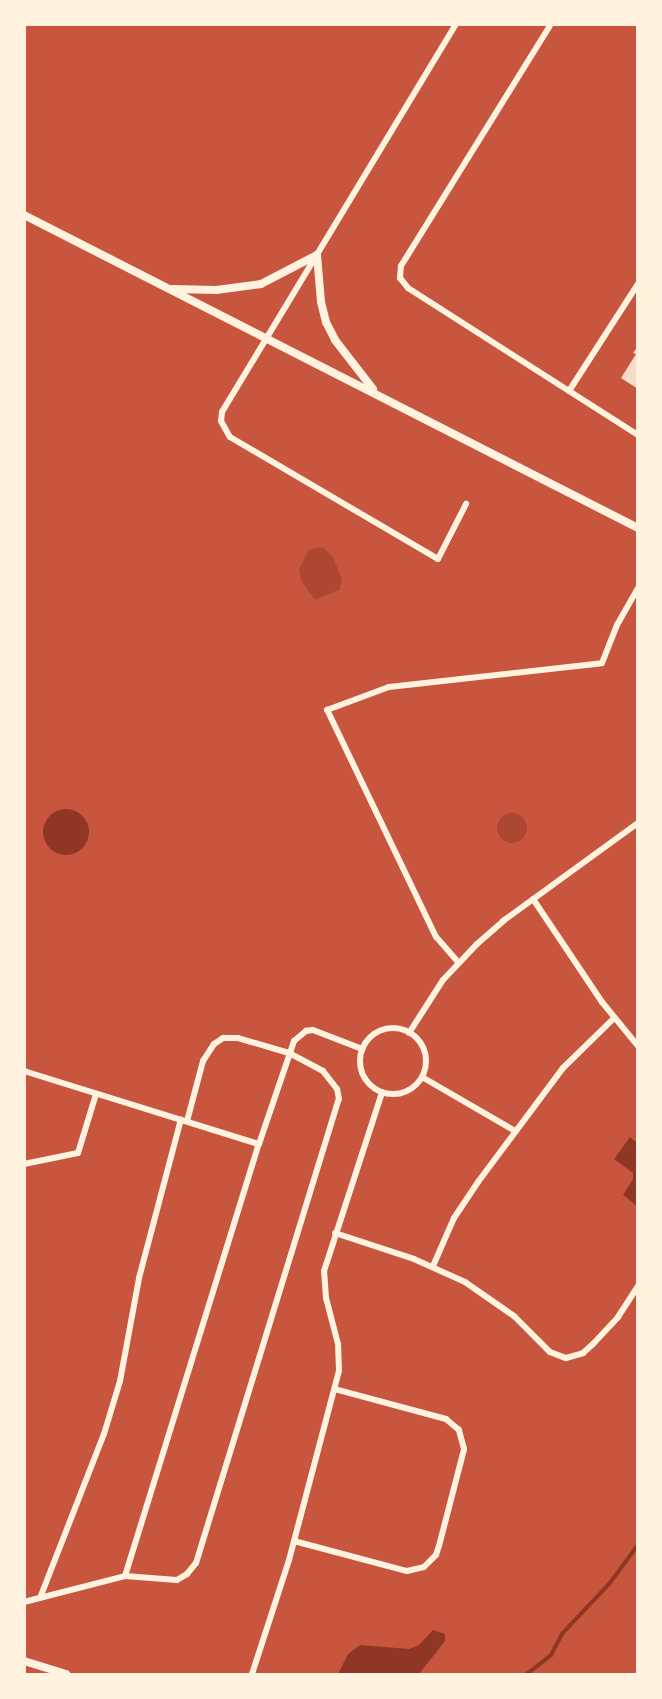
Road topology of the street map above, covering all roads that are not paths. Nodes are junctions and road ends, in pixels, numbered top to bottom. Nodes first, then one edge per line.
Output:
1 (456, 24) edge
2 (551, 24) edge
3 (24, 215) edge
4 (317, 255) junction
5 (638, 284) edge
6 (169, 288) junction
7 (268, 337) junction
8 (374, 391) junction
9 (569, 391) junction
10 (638, 435) edge
11 (466, 504) dead end
12 (638, 528) edge
13 (638, 587) edge
14 (638, 824) edge
15 (533, 899) junction
16 (458, 962) junction
17 (614, 1018) junction
18 (409, 1033) junction
19 (638, 1046) edge
20 (362, 1049) junction
21 (289, 1053) junction
22 (24, 1071) edge
23 (422, 1077) junction
24 (382, 1092) junction
25 (96, 1094) junction
26 (184, 1120) junction
27 (515, 1131) junction
28 (259, 1144) junction
29 (24, 1164) edge
30 (335, 1233) junction
31 (433, 1266) junction
32 (638, 1286) edge
33 (335, 1389) junction
34 (295, 1541) junction
35 (125, 1576) junction
36 (40, 1598) junction
37 (24, 1602) edge
38 (24, 1661) edge
39 (66, 1675) edge
40 (252, 1675) edge

1 - 4 street
2 - 9 street
3 - 6 street
4 - 6 street
4 - 7 street
4 - 8 street
5 - 9 street
6 - 7 street
7 - 8 street
7 - 11 street
8 - 12 street
9 - 10 street
13 - 16 street
14 - 15 street
15 - 16 street
15 - 17 street
16 - 18 street
17 - 19 street
17 - 27 street
18 - 20 street
18 - 23 street
20 - 21 street
20 - 24 street
21 - 26 street
21 - 28 street
21 - 35 street
22 - 25 street
23 - 24 street
23 - 27 street
24 - 30 street
25 - 26 street
25 - 29 street
26 - 28 street
26 - 36 street
27 - 31 street
28 - 35 street
30 - 31 street
30 - 33 street
31 - 32 street
33 - 34 street
33 - 34 street
34 - 40 street
35 - 36 street
36 - 37 street
38 - 39 street

